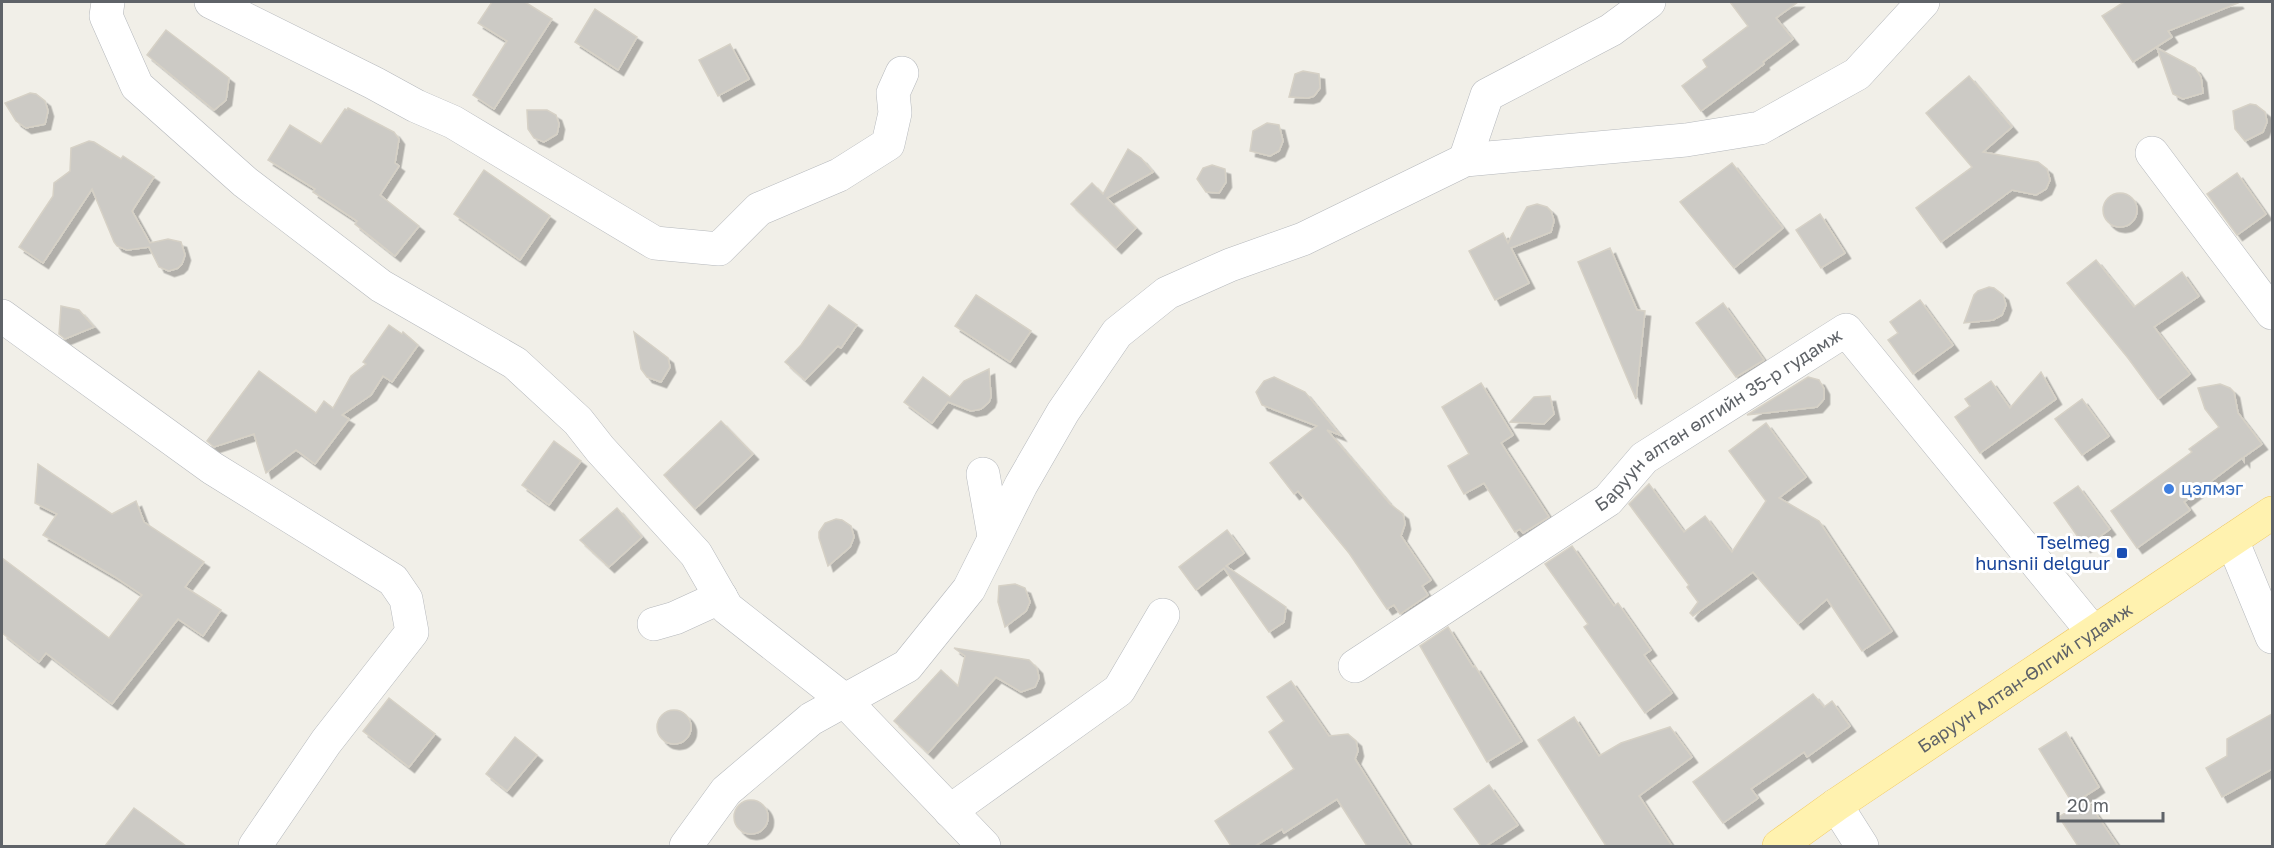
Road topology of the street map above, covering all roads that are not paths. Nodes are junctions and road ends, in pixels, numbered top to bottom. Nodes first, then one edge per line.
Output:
1 (108, 2) edge
2 (211, 2) edge
3 (1648, 2) edge
4 (1923, 2) edge
5 (902, 73) dead end
6 (2152, 153) dead end
7 (1465, 160) junction
8 (2272, 313) edge
9 (2, 316) edge
10 (983, 474) dead end
11 (2272, 513) edge
12 (994, 536) junction
13 (2232, 540) junction
14 (721, 597) junction
15 (1162, 615) dead end
16 (654, 624) dead end
17 (2093, 632) junction
18 (2272, 637) edge
19 (1355, 666) dead end
20 (843, 699) junction
21 (1836, 805) junction
22 (950, 811) junction
23 (255, 846) edge
24 (686, 846) edge
25 (984, 846) edge
26 (1779, 846) edge
27 (1862, 846) edge

1 - 14 street
2 - 5 street
3 - 7 street
4 - 7 street
6 - 8 street
7 - 12 street
9 - 23 street
10 - 12 street
11 - 13 main road, Баруун Алтан-Өлгий гудамж
12 - 20 street
13 - 17 main road, Баруун Алтан-Өлгий гудамж
13 - 18 street
14 - 16 street
14 - 20 street
15 - 22 street
17 - 19 street, Баруун алтан өлгийн 35-р гудамж
17 - 21 main road, Баруун Алтан-Өлгий гудамж
20 - 22 street
20 - 24 street
21 - 26 main road, Баруун Алтан-Өлгий гудамж
21 - 27 street
22 - 25 street

